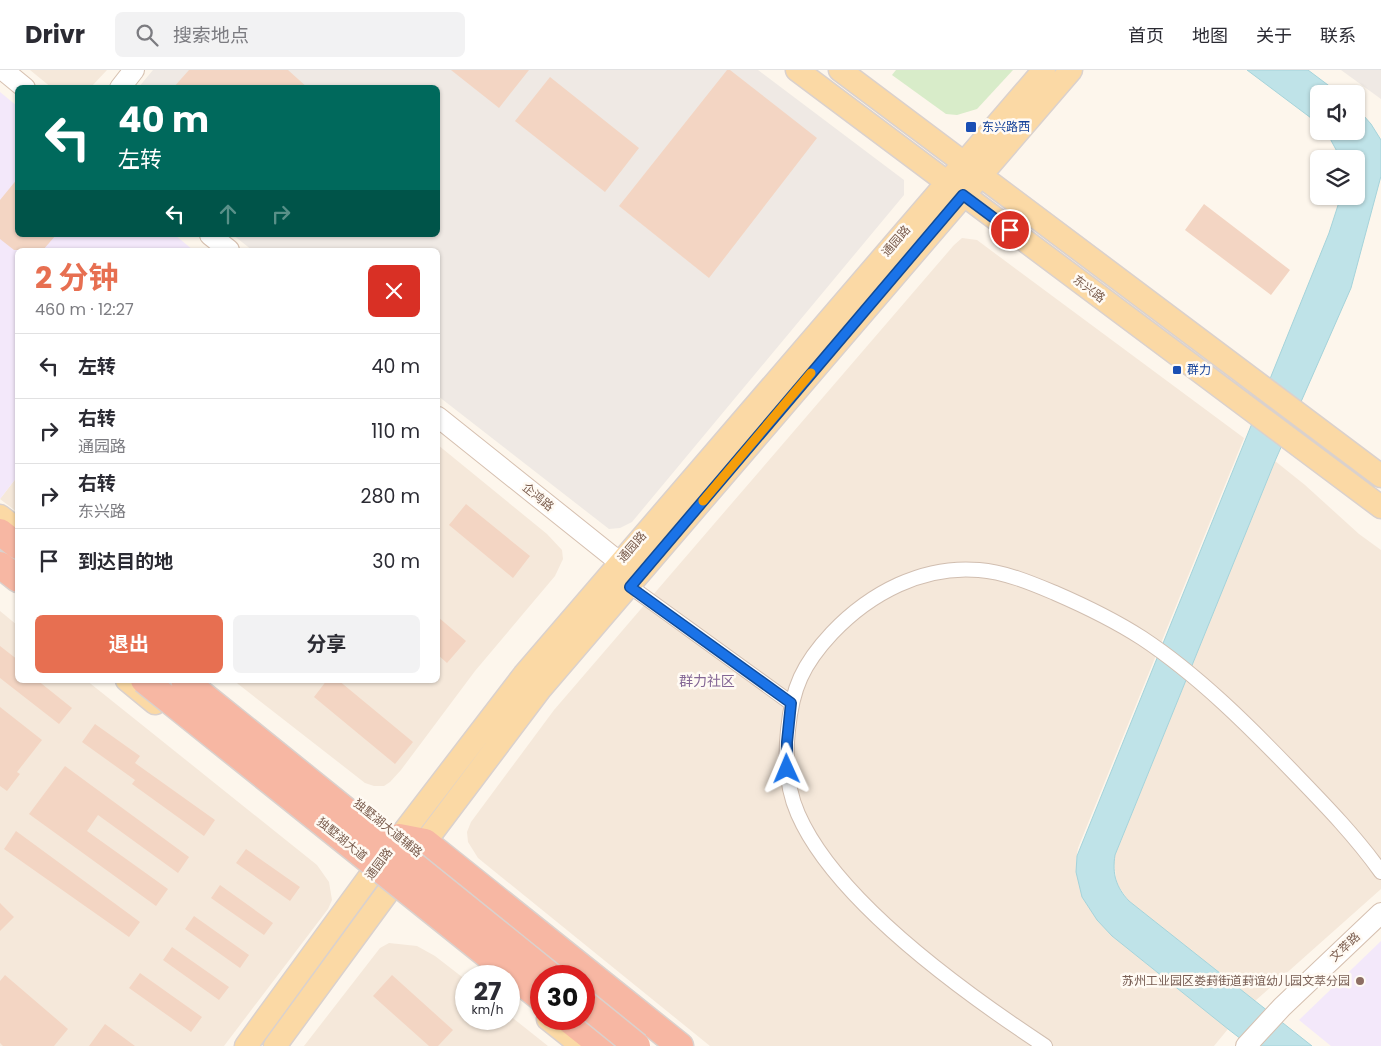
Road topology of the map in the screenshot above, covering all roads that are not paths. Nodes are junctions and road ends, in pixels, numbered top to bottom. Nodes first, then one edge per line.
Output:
1 (3, 70) edge
2 (134, 70) edge
3 (797, 70) edge
4 (840, 70) edge
5 (1044, 70) edge
6 (1071, 70) edge
7 (21, 85) edge
8 (122, 85) edge
9 (972, 169) junction
10 (955, 188) junction
11 (213, 237) edge
12 (226, 248) edge
13 (440, 419) edge
14 (1381, 476) edge
15 (1381, 507) edge
16 (0, 516) edge
17 (15, 528) edge
18 (0, 532) edge
19 (15, 544) edge
20 (0, 565) edge
21 (615, 566) junction
22 (15, 577) edge
23 (0, 578) edge
24 (634, 582) junction
25 (15, 590) edge
26 (131, 683) edge
27 (148, 683) edge
28 (188, 683) edge
29 (208, 683) edge
30 (791, 703) junction
31 (407, 851) junction
32 (1381, 872) edge
33 (370, 876) junction
34 (389, 890) junction
35 (1381, 913) edge
36 (481, 965) edge
37 (552, 965) edge
38 (553, 965) edge
39 (553, 965) edge
40 (530, 989) edge
41 (595, 993) edge
42 (520, 996) edge
43 (530, 1004) edge
44 (595, 1008) edge
45 (625, 1010) junction
46 (595, 1012) edge
47 (562, 1030) edge
48 (582, 1030) edge
49 (246, 1046) edge
50 (275, 1046) edge
51 (582, 1046) edge
52 (602, 1046) edge
53 (637, 1046) edge
54 (660, 1046) edge
55 (680, 1046) edge
56 (1045, 1046) edge
57 (1246, 1046) edge

1 - 7 street
2 - 8 street
3 - 10 main road, 东兴路
4 - 9 main road, 东兴路
5 - 9 main road, 通园路
6 - 9 main road, 通园路
9 - 10 main road, 通园路
9 - 14 main road, 东兴路
10 - 15 main road, 东兴路
10 - 21 main road, 通园路
10 - 24 main road, 通园路
11 - 12 street
13 - 21 street, 企鸿路
16 - 17 main road
18 - 19 highway
20 - 22 highway
21 - 24 street, 企鸿路
21 - 31 main road, 通园路
23 - 25 main road
24 - 30 street
24 - 31 main road, 通园路
26 - 33 main road
27 - 40 highway, 独墅湖大道, bridge
28 - 37 highway, 独墅湖大道, bridge
29 - 31 main road, 独墅湖大道辅路
30 - 32 street
30 - 56 street
31 - 33 main road, 通园路
31 - 34 main road, 通园路
31 - 38 highway
31 - 39 main road, 独墅湖大道辅路
33 - 34 main road
33 - 49 main road, 通园路
34 - 36 main road
34 - 50 main road, 通园路
35 - 57 street, 文萃路
41 - 45 highway
42 - 43 main road
44 - 45 main road
45 - 54 main road
45 - 55 highway
46 - 53 highway, bridge
47 - 51 main road
48 - 52 highway

